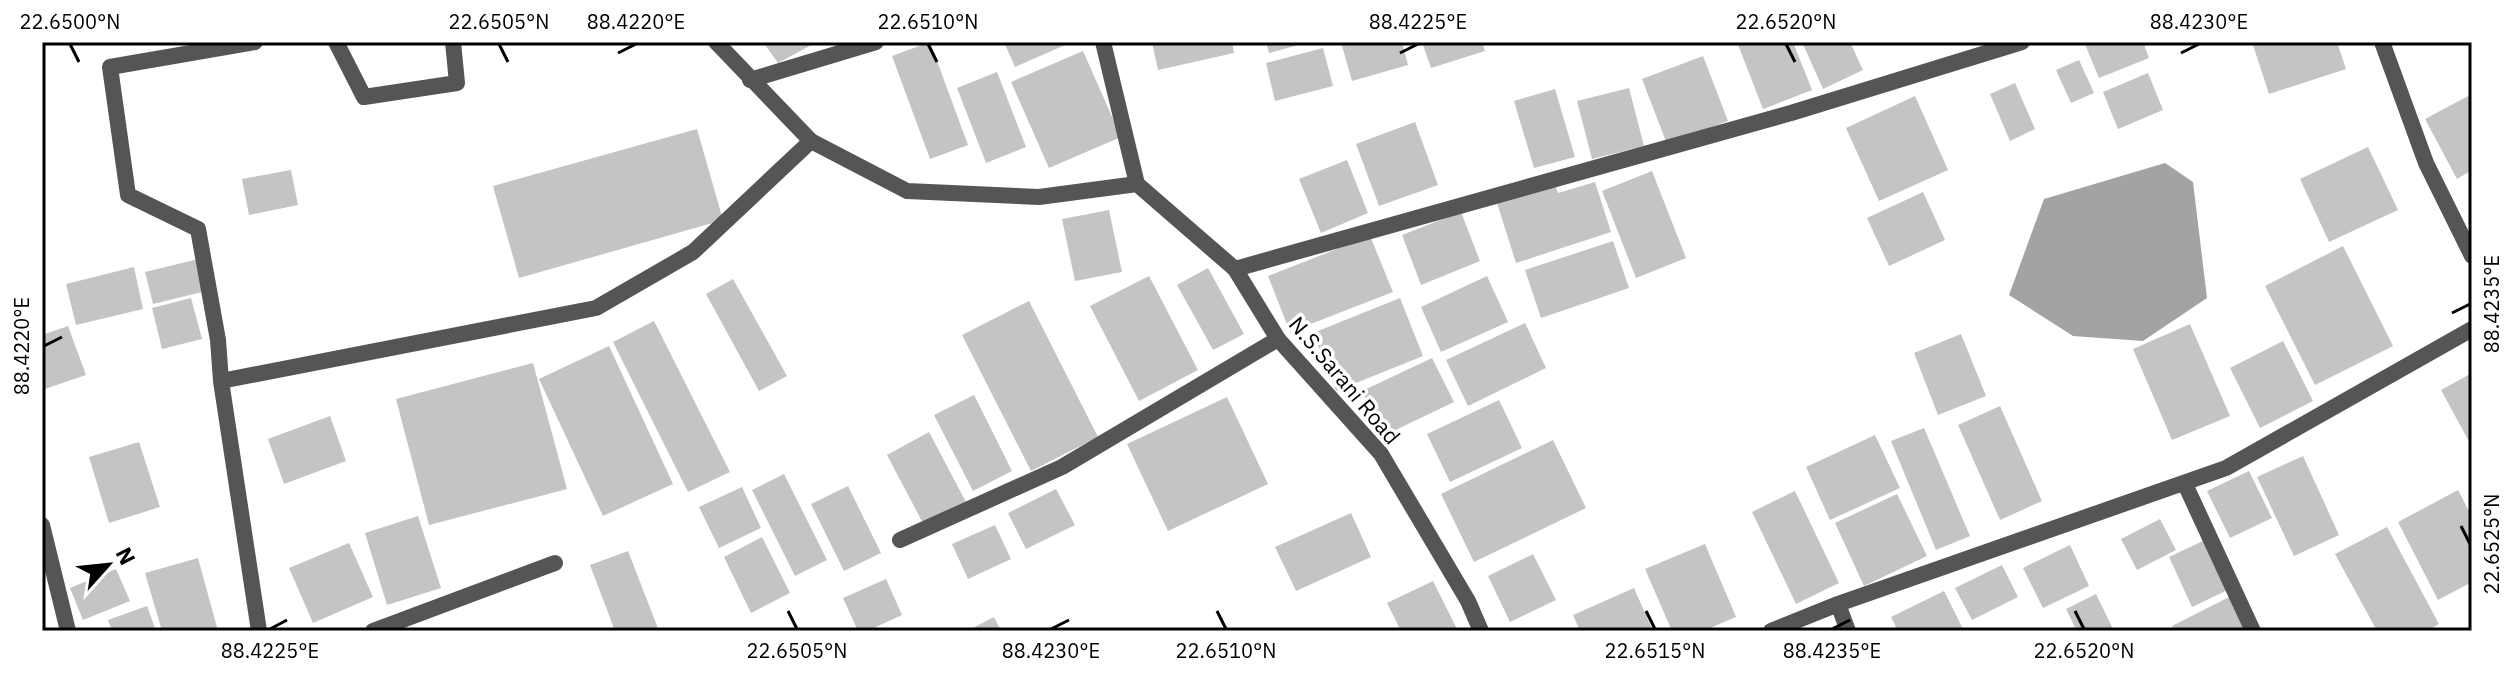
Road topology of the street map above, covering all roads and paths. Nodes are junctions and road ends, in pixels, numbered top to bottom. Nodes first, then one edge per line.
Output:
1 (255, 42) edge
2 (336, 42) edge
3 (453, 42) edge
4 (716, 42) edge
5 (876, 42) edge
6 (1103, 42) edge
7 (2022, 42) edge
8 (2382, 42) edge
9 (750, 80) junction
10 (811, 141) junction
11 (1137, 184) junction
12 (2472, 256) edge
13 (1235, 269) junction
14 (2472, 329) edge
15 (1278, 339) junction
16 (221, 381) junction
17 (2185, 484) junction
18 (42, 525) edge
19 (900, 540) dead end
20 (555, 563) dead end
21 (1838, 604) junction
22 (68, 631) edge
23 (259, 631) edge
24 (373, 631) edge
25 (1481, 631) edge
26 (1771, 631) edge
27 (1848, 631) edge
28 (2253, 631) edge

1 - 16 street
2 - 3 street
4 - 9 street
5 - 9 street
6 - 11 street
7 - 13 street
8 - 12 street
9 - 10 street
10 - 11 street
10 - 16 street
11 - 13 street, N.S.Sarani Road
13 - 15 street, N.S.Sarani Road
14 - 17 street
15 - 19 street
15 - 25 street, N.S.Sarani Road
16 - 23 street
17 - 21 street
17 - 28 street
18 - 22 street
20 - 24 street
21 - 26 street
21 - 27 street

